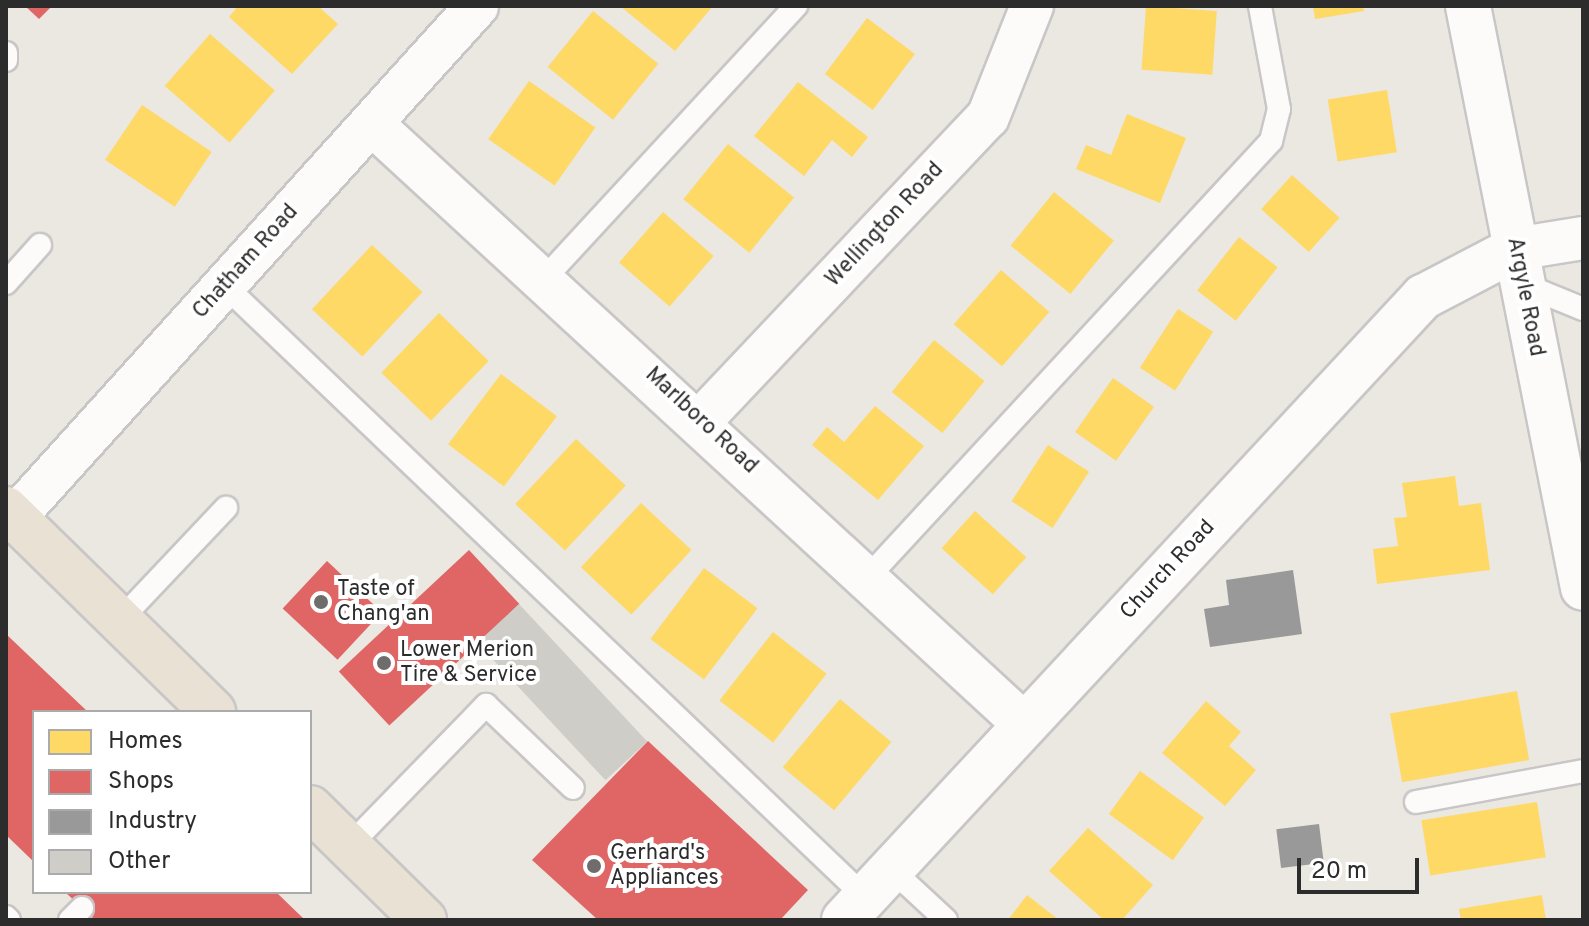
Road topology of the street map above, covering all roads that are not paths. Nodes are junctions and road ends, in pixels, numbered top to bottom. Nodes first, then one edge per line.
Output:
1 (477, 6) edge
2 (796, 6) edge
3 (1032, 6) edge
4 (1260, 6) edge
5 (1468, 6) edge
6 (6, 53) edge
7 (6, 60) edge
8 (372, 124) junction
9 (1583, 238) edge
10 (40, 245) dead end
11 (1519, 266) junction
12 (544, 279) junction
13 (6, 283) edge
14 (225, 286) junction
15 (1583, 309) edge
16 (701, 420) junction
17 (226, 508) dead end
18 (10, 513) edge
19 (868, 577) junction
20 (1583, 588) edge
21 (119, 621) junction
22 (211, 710) edge
23 (1024, 724) junction
24 (1583, 771) edge
25 (573, 788) dead end
26 (1416, 802) dead end
27 (312, 810) edge
28 (349, 846) junction
29 (867, 895) edge
30 (424, 920) edge
31 (946, 920) edge

1 - 8 street, Chatham Road
2 - 12 lane
3 - 16 street, Wellington Road
4 - 19 lane
5 - 11 street, Argyle Road
6 - 7 lane
8 - 12 street, Marlboro Road
8 - 14 street, Chatham Road
9 - 11 street
10 - 13 lane
11 - 15 lane
11 - 20 street, Argyle Road
11 - 23 street, Church Road
12 - 16 street, Marlboro Road
14 - 18 street, Chatham Road
14 - 29 lane
16 - 19 street, Marlboro Road
17 - 21 lane
18 - 21 highway
19 - 23 street, Marlboro Road
21 - 22 highway
23 - 29 street, Church Road
24 - 26 lane
25 - 28 lane
27 - 28 highway
28 - 30 highway
29 - 31 lane

